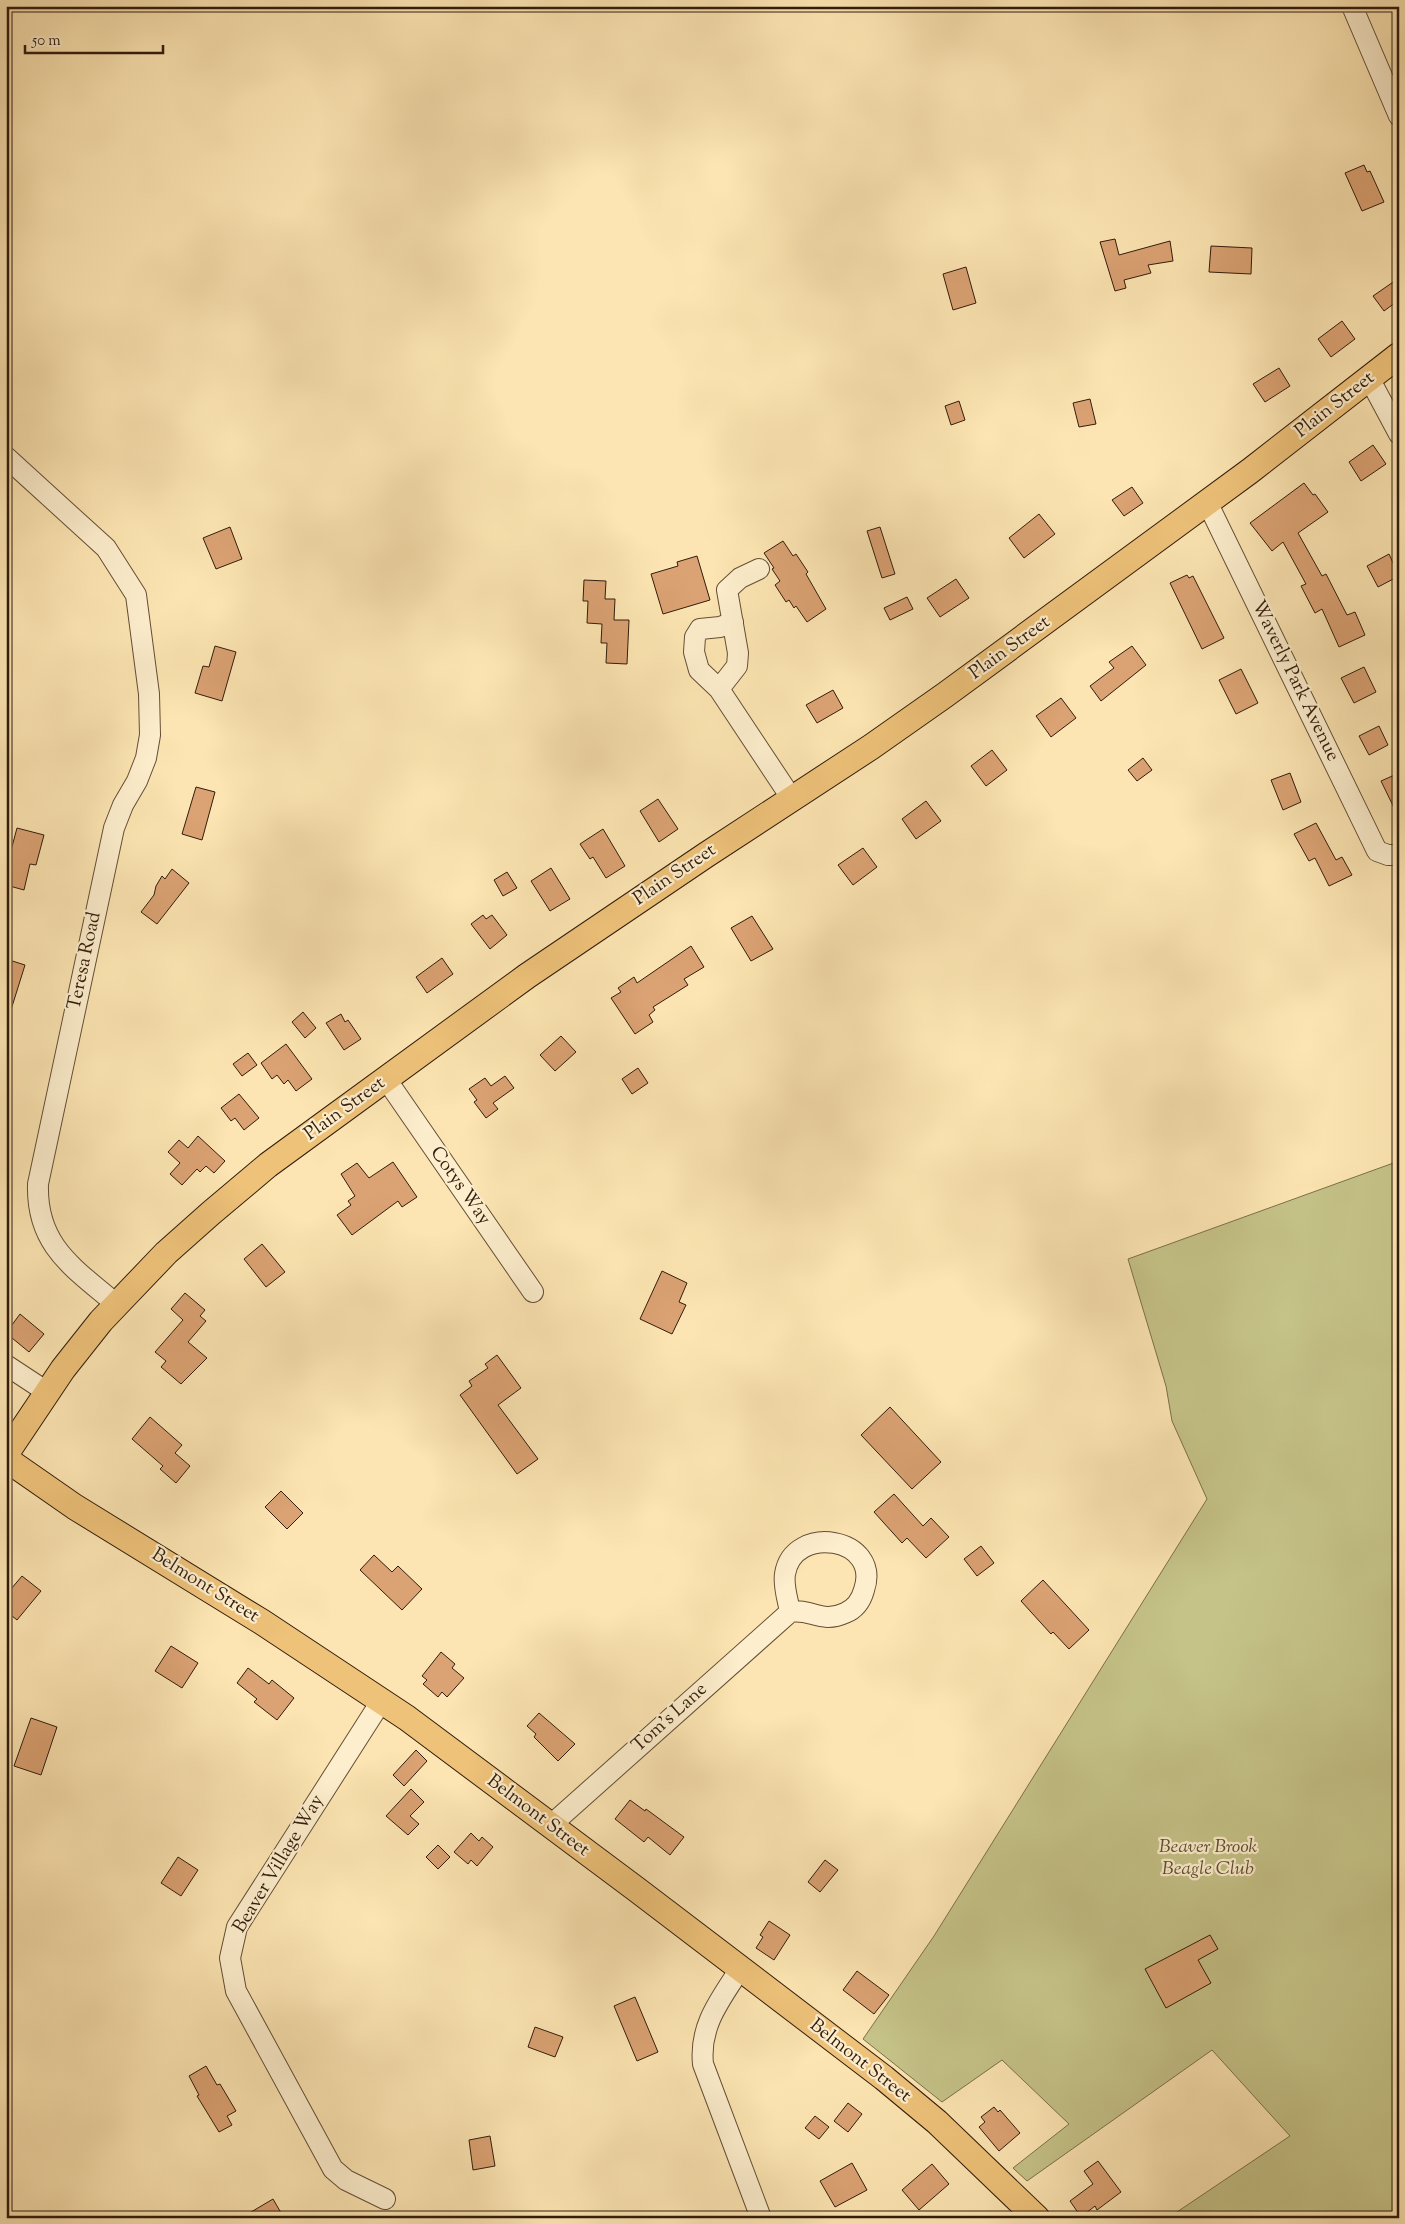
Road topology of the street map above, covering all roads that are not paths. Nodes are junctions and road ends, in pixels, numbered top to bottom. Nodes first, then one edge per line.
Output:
1 (1352, 6) edge
2 (1399, 116) edge
3 (1399, 355) edge
4 (1369, 378) junction
5 (1399, 434) edge
6 (6, 457) edge
7 (1208, 502) junction
8 (759, 568) dead end
9 (734, 622) junction
10 (720, 689) junction
11 (792, 799) junction
12 (1393, 855) edge
13 (386, 1079) junction
14 (533, 1292) dead end
15 (116, 1304) junction
16 (9, 1372) edge
17 (47, 1392) junction
18 (6, 1454) edge
19 (6, 1459) edge
20 (790, 1612) junction
21 (382, 1700) junction
22 (551, 1825) junction
23 (740, 1969) junction
24 (386, 2199) dead end
25 (760, 2218) edge
26 (1037, 2218) edge

1 - 2 street
3 - 4 main road, Plain Street
4 - 5 street
4 - 7 main road, Plain Street
6 - 15 street, Teresa Road
7 - 11 main road, Plain Street
7 - 12 street, Waverly Park Avenue
8 - 9 street
9 - 10 street
9 - 10 street
10 - 11 street
11 - 13 main road, Plain Street
13 - 14 street, Cotys Way
13 - 15 main road, Plain Street
15 - 17 main road, Plain Street
16 - 17 street
17 - 18 main road, Plain Street
19 - 21 main road, Belmont Street
20 - 20 street
20 - 22 street, Tom's Lane
21 - 22 main road, Belmont Street
21 - 24 street, Beaver Village Way
22 - 23 main road, Belmont Street
23 - 25 street
23 - 26 main road, Belmont Street

